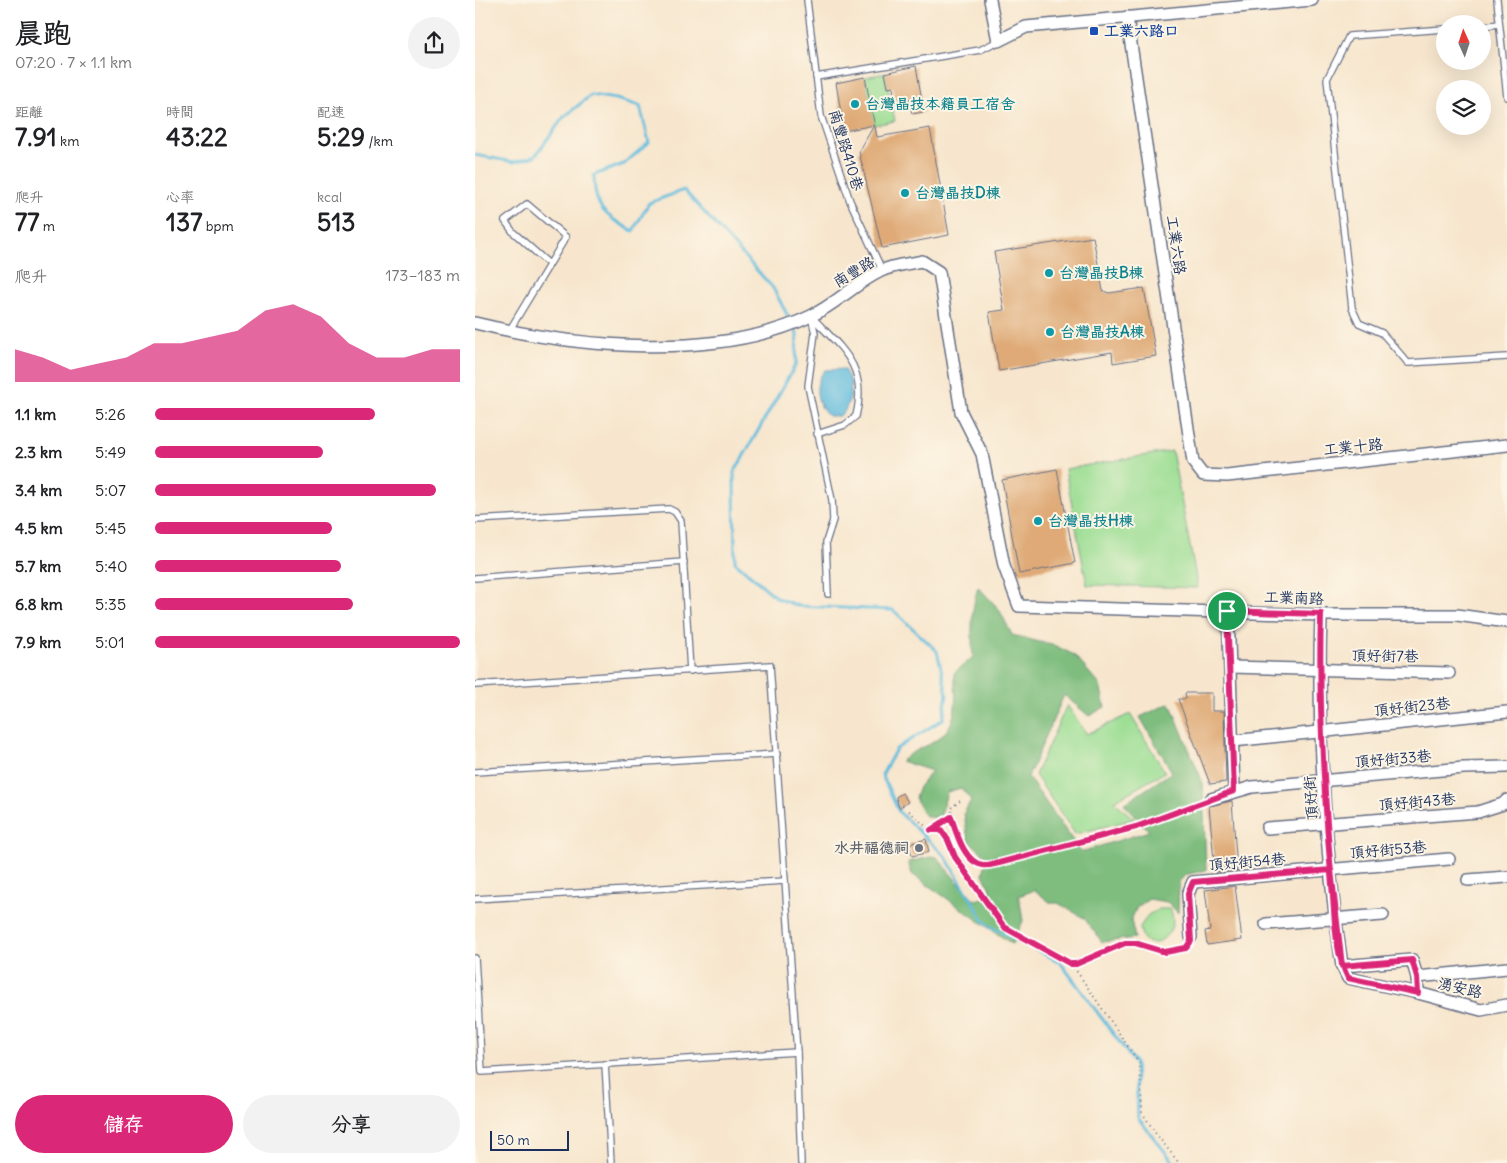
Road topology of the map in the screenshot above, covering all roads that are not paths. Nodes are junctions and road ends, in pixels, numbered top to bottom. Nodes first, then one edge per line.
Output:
1 (807, 0) edge
2 (990, 0) edge
3 (1312, 0) edge
4 (1497, 0) edge
5 (1127, 16) junction
6 (1499, 24) junction
7 (1491, 25) edge
8 (1436, 29) edge
9 (998, 40) junction
10 (1505, 52) edge
11 (816, 77) junction
12 (1507, 97) edge
13 (549, 264) junction
14 (882, 270) junction
15 (811, 316) junction
16 (475, 323) edge
17 (509, 331) junction
18 (1507, 357) edge
19 (817, 434) junction
20 (1507, 445) edge
21 (1203, 475) joint
22 (475, 520) edge
23 (683, 562) junction
24 (475, 578) edge
25 (828, 594) dead end
26 (1019, 606) joint
27 (1227, 611) junction
28 (1321, 614) junction
29 (1507, 622) edge
30 (1231, 667) junction
31 (1319, 670) junction
32 (690, 671) junction
33 (1449, 673) dead end
34 (475, 685) edge
35 (1507, 712) edge
36 (1321, 732) junction
37 (1233, 741) junction
38 (777, 754) junction
39 (1507, 767) edge
40 (475, 772) edge
41 (1325, 780) junction
42 (1234, 791) junction
43 (1211, 799) road end
44 (1507, 800) edge
45 (1328, 825) junction
46 (1267, 828) dead end
47 (1449, 859) dead end
48 (1331, 870) junction
49 (1507, 876) edge
50 (1469, 880) dead end
51 (785, 881) junction
52 (475, 899) edge
53 (1383, 915) dead end
54 (1335, 916) junction
55 (1266, 924) dead end
56 (1191, 937) road end
57 (475, 958) edge
58 (1342, 966) junction
59 (1507, 968) edge
60 (1417, 977) junction
61 (1348, 978) joint
62 (1418, 993) junction
63 (1507, 1005) edge
64 (797, 1052) junction
65 (605, 1064) junction
66 (611, 1163) edge
67 (801, 1163) edge

1 - 11 lane, 南豐路410巷
2 - 9 street
3 - 5 street
4 - 6 lane
5 - 9 street
5 - 21 street, 工業六路
6 - 7 lane
6 - 10 lane
8 - 18 lane
9 - 11 lane
10 - 12 lane
11 - 14 lane, 南豐路410巷
13 - 13 lane
13 - 17 lane
14 - 15 street, 南豐路
14 - 26 street, 南豐路
15 - 17 street, 南豐路
15 - 19 lane
15 - 19 lane
16 - 17 street, 南豐路
19 - 25 lane
20 - 21 street, 工業十路
22 - 23 lane
23 - 24 lane
23 - 32 lane
26 - 27 street, 工業南路
27 - 28 street, 工業南路
27 - 30 street
28 - 29 street, 工業南路
28 - 31 street, 頂好街
30 - 31 street, 頂好街7巷
30 - 37 street
31 - 33 street, 頂好街7巷
31 - 36 street, 頂好街
32 - 34 lane
32 - 38 lane
35 - 36 street, 頂好街23巷
36 - 37 street, 頂好街23巷
36 - 41 street, 頂好街
37 - 42 street
38 - 40 lane
38 - 51 lane
39 - 41 street, 頂好街33巷
41 - 42 street, 頂好街33巷
41 - 45 street, 頂好街
42 - 43 street, 頂好街33巷
44 - 45 street, 頂好街43巷
45 - 46 street, 頂好街43巷
45 - 48 street, 頂好街
47 - 48 street, 頂好街53巷
48 - 54 street, 頂好街
48 - 56 street, 頂好街54巷
49 - 50 street
51 - 52 lane
51 - 64 lane
53 - 54 street
54 - 55 street
54 - 58 street, 頂好街
57 - 65 lane
58 - 60 street
58 - 61 street, 頂好街
59 - 60 street
60 - 62 street
61 - 62 street, 湧安路
62 - 63 street, 湧安路
64 - 65 lane
64 - 67 lane
65 - 66 lane

